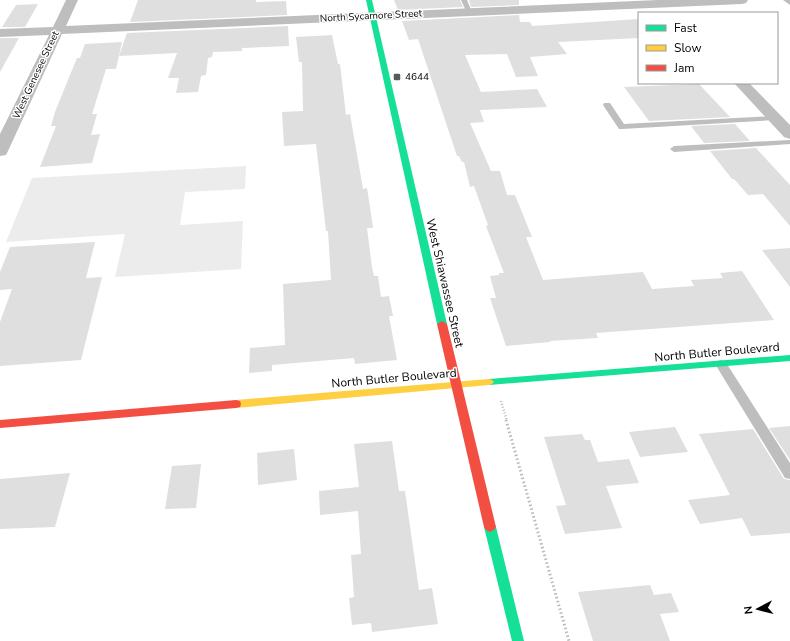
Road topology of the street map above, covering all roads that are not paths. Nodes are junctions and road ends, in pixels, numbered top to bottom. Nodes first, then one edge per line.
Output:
1 (72, 0) edge
2 (369, 0) edge
3 (464, 0) edge
4 (742, 0) edge
5 (786, 0) edge
6 (790, 3) edge
7 (667, 6) edge
8 (469, 12) junction
9 (373, 16) junction
10 (58, 30) junction
11 (0, 33) edge
12 (742, 84) edge
13 (607, 105) dead end
14 (775, 118) junction
15 (790, 134) edge
16 (790, 142) edge
17 (2, 144) edge
18 (674, 150) dead end
19 (790, 358) edge
20 (720, 364) junction
21 (456, 385) junction
22 (0, 424) edge
23 (790, 474) edge
24 (518, 641) edge

1 - 10 street, West Genesee Street
2 - 9 street, West Shiawassee Street
3 - 8 lane
4 - 7 street, North Sycamore Street
5 - 6 lane
7 - 8 street, North Sycamore Street
8 - 9 street, North Sycamore Street
9 - 10 street, North Sycamore Street
9 - 21 street, West Shiawassee Street
10 - 11 street, North Sycamore Street
10 - 17 street, West Genesee Street
12 - 14 street
13 - 14 lane
14 - 15 street
16 - 18 lane
19 - 20 street, North Butler Boulevard
20 - 21 street, North Butler Boulevard
20 - 23 lane
21 - 22 street, North Butler Boulevard
21 - 24 street, West Shiawassee Street

